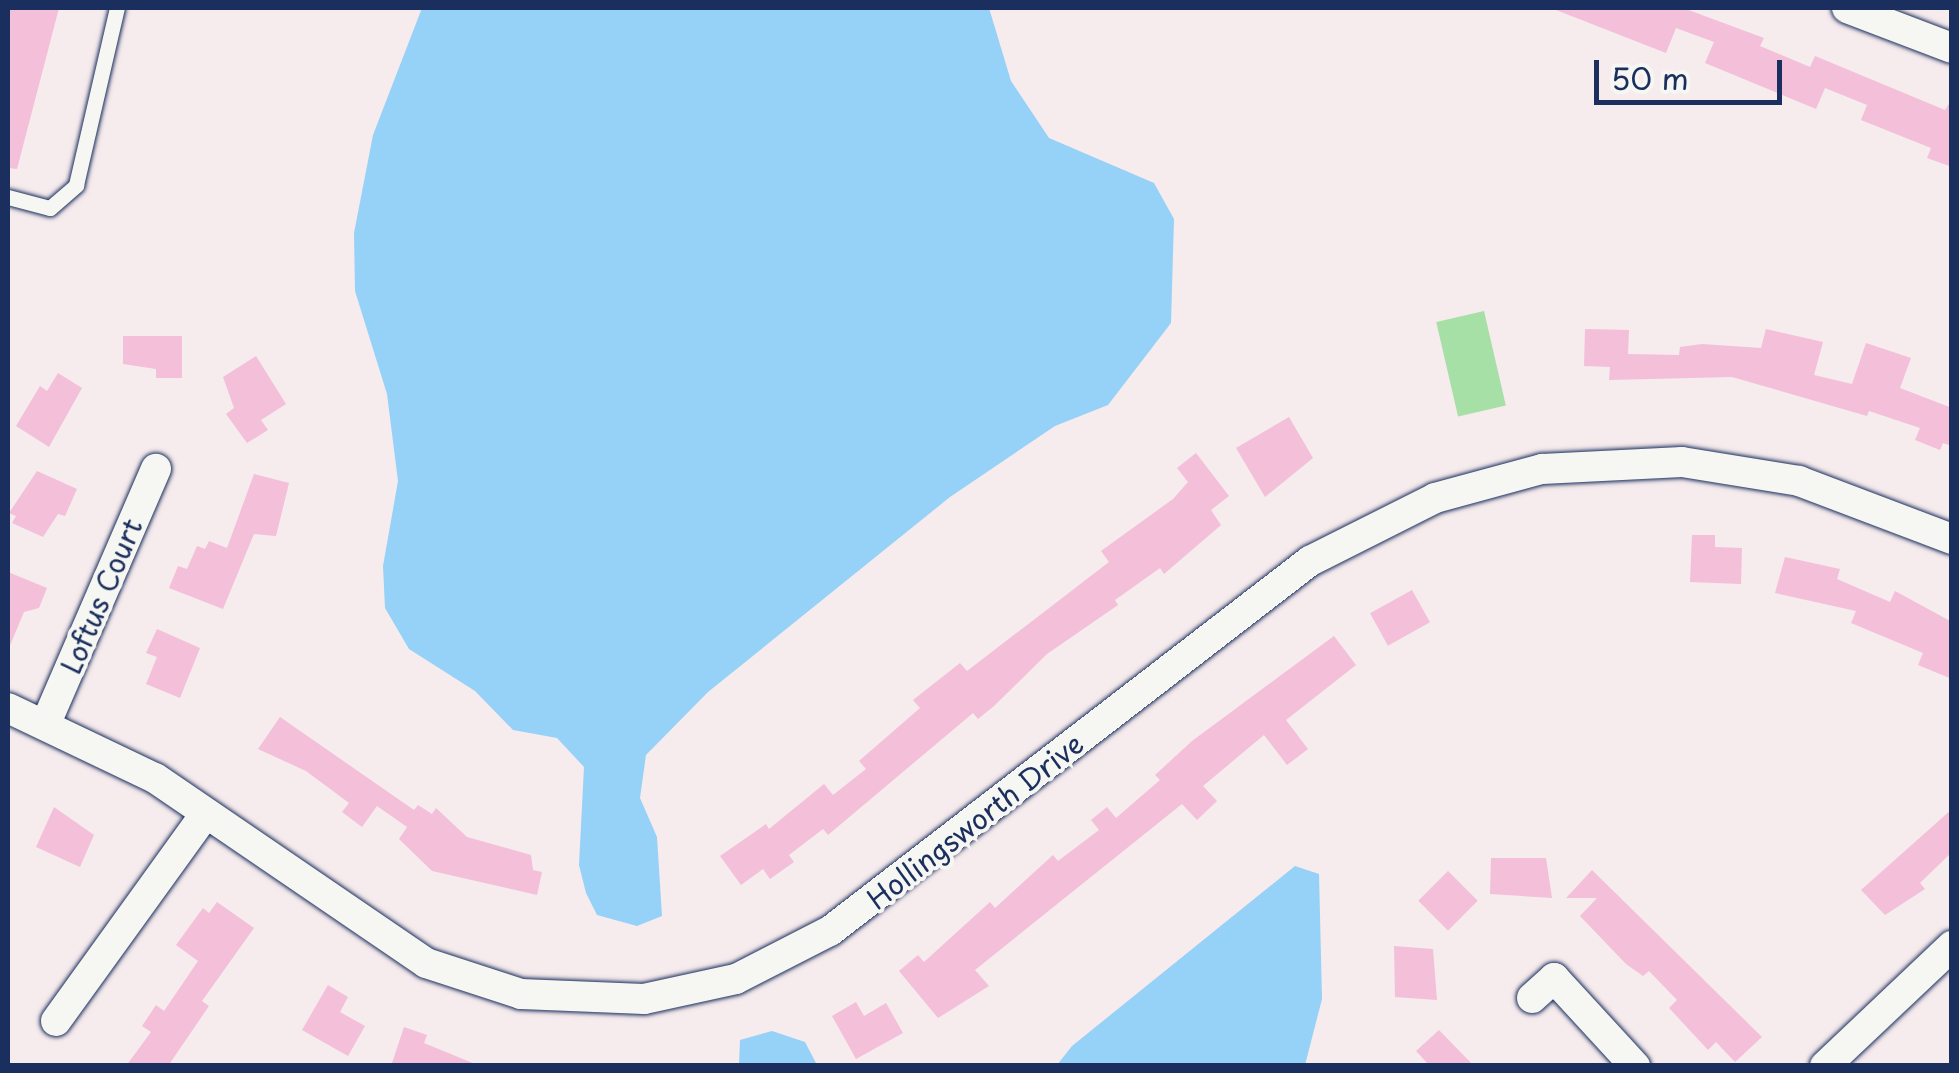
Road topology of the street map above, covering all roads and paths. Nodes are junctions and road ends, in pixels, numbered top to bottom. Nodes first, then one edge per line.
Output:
1 (117, 8) edge
2 (1847, 8) edge
3 (1952, 48) edge
4 (8, 197) edge
5 (156, 469) dead end
6 (1952, 538) edge
7 (8, 708) edge
8 (46, 724) junction
9 (206, 812) junction
10 (1952, 946) edge
11 (1532, 998) dead end
12 (56, 1021) dead end
13 (1635, 1066) edge
14 (1825, 1066) edge

1 - 4 lane
2 - 3 street
5 - 8 street, Loftus Court
6 - 9 street, Hollingsworth Drive
7 - 8 street, Hollingsworth Drive
8 - 9 street, Hollingsworth Drive
9 - 12 street
10 - 14 street
11 - 13 street

